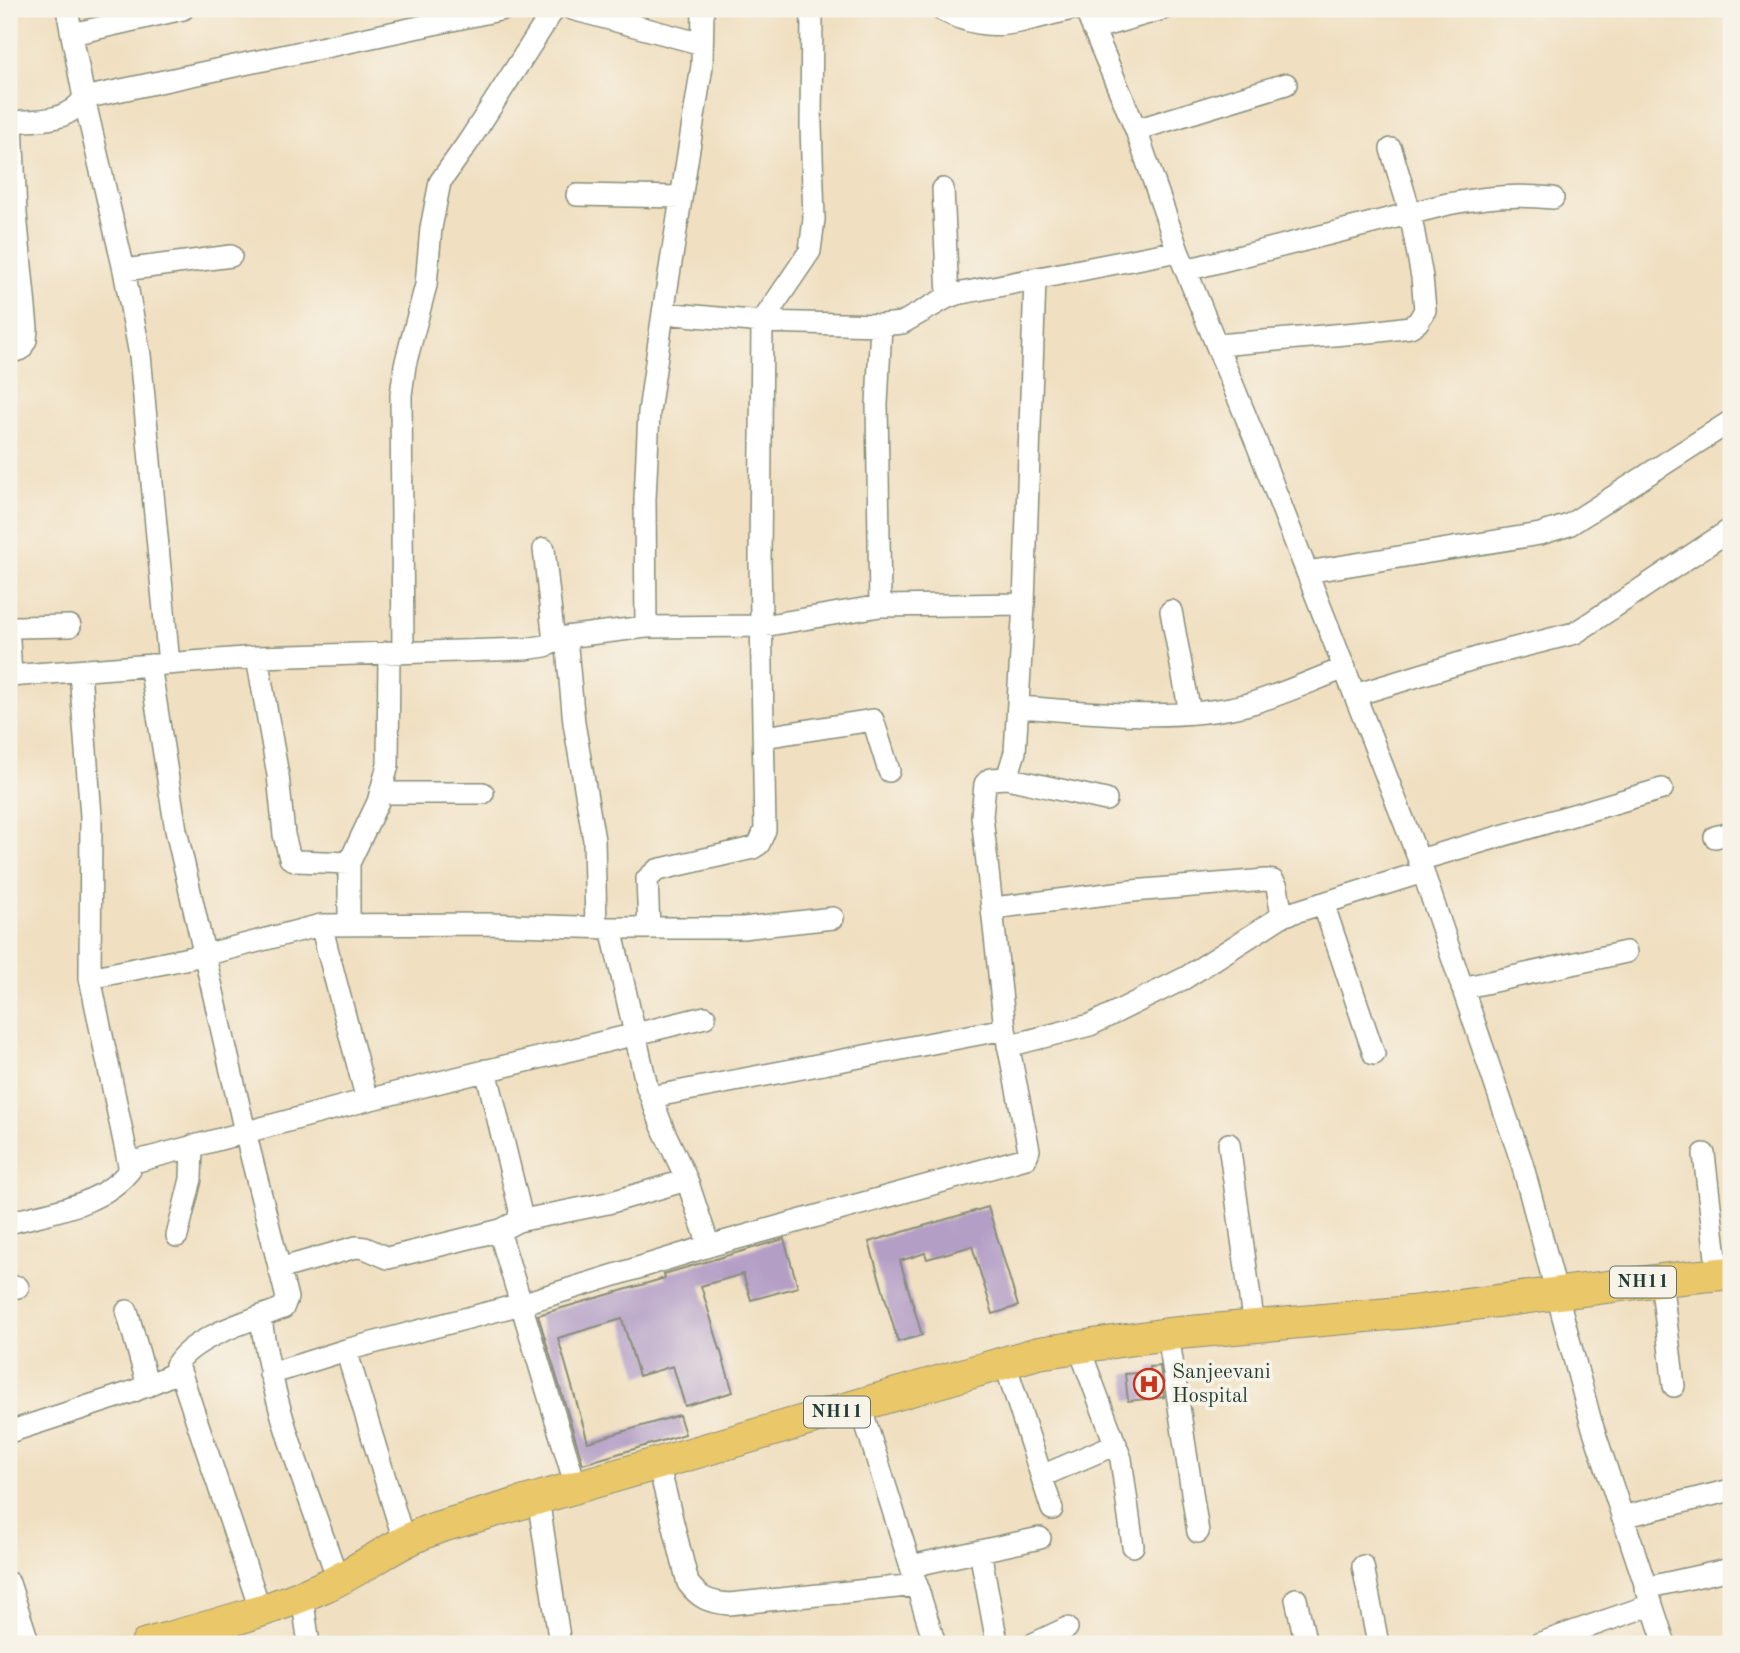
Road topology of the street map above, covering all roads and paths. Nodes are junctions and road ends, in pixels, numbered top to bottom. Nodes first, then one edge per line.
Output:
1 (67, 9) edge
2 (183, 9) edge
3 (504, 9) edge
4 (554, 9) edge
5 (572, 9) edge
6 (704, 9) edge
7 (812, 9) edge
8 (940, 9) edge
9 (1072, 9) edge
10 (1085, 9) edge
11 (1163, 9) edge
12 (1093, 29) junction
13 (72, 34) junction
14 (702, 44) junction
15 (1286, 84) dead end
16 (84, 98) junction
17 (11, 122) edge
18 (1136, 130) junction
19 (1391, 149) dead end
20 (943, 189) dead end
21 (577, 195) dead end
22 (681, 197) junction
23 (1553, 198) dead end
24 (1410, 212) junction
25 (231, 256) dead end
26 (1182, 261) junction
27 (124, 270) junction
28 (1035, 279) junction
29 (948, 297) junction
30 (663, 313) junction
31 (762, 322) junction
32 (881, 325) junction
33 (1217, 345) junction
34 (9, 353) edge
35 (1731, 421) edge
36 (1731, 529) edge
37 (544, 549) dead end
38 (1307, 572) junction
39 (1024, 604) junction
40 (880, 606) junction
41 (1171, 611) dead end
42 (71, 626) dead end
43 (763, 626) junction
44 (646, 627) junction
45 (9, 637) edge
46 (560, 640) junction
47 (396, 652) junction
48 (257, 657) junction
49 (160, 664) junction
50 (1345, 668) junction
51 (80, 672) junction
52 (10, 676) edge
53 (1355, 695) junction
54 (1018, 707) junction
55 (1189, 713) junction
56 (764, 737) junction
57 (889, 771) dead end
58 (1007, 778) junction
59 (1662, 789) dead end
60 (381, 793) junction
61 (483, 793) dead end
62 (1106, 800) dead end
63 (349, 863) junction
64 (1421, 866) junction
65 (1323, 903) junction
66 (992, 908) junction
67 (1282, 915) junction
68 (833, 918) dead end
69 (321, 925) junction
70 (349, 925) junction
71 (603, 927) junction
72 (649, 928) junction
73 (1626, 952) dead end
74 (204, 955) junction
75 (89, 978) junction
76 (1462, 988) junction
77 (705, 1017) dead end
78 (636, 1033) junction
79 (1006, 1038) junction
80 (1374, 1054) dead end
81 (486, 1070) junction
82 (651, 1097) junction
83 (367, 1100) junction
84 (245, 1132) junction
85 (1229, 1144) dead end
86 (192, 1146) junction
87 (1704, 1154) dead end
88 (130, 1163) junction
89 (687, 1180) junction
90 (9, 1223) edge
91 (510, 1226) junction
92 (177, 1236) dead end
93 (709, 1246) junction
94 (279, 1269) junction
95 (1724, 1274) edge
96 (1661, 1280) junction
97 (1556, 1294) junction
98 (521, 1304) junction
99 (127, 1311) dead end
100 (261, 1318) junction
101 (1254, 1327) junction
102 (1168, 1334) junction
103 (1078, 1345) junction
104 (346, 1350) junction
105 (1005, 1363) junction
106 (180, 1371) junction
107 (270, 1374) junction
108 (148, 1386) junction
109 (1674, 1386) dead end
110 (860, 1405) junction
111 (9, 1432) edge
112 (1116, 1444) junction
113 (658, 1464) junction
114 (1042, 1476) junction
115 (576, 1487) junction
116 (1731, 1490) edge
117 (538, 1498) junction
118 (1052, 1509) dead end
119 (1622, 1517) junction
120 (1198, 1532) dead end
121 (1040, 1538) dead end
122 (404, 1541) junction
123 (1133, 1546) dead end
124 (980, 1551) junction
125 (1363, 1566) dead end
126 (1731, 1569) edge
127 (914, 1575) junction
128 (338, 1580) junction
129 (9, 1583) edge
130 (302, 1596) junction
131 (1648, 1596) junction
132 (1296, 1599) dead end
133 (261, 1612) junction
134 (1067, 1628) dead end
135 (996, 1637) dead end
136 (29, 1644) edge
137 (147, 1644) edge
138 (309, 1644) edge
139 (560, 1644) edge
140 (935, 1644) edge
141 (1034, 1644) edge
142 (1306, 1644) edge
143 (1378, 1644) edge
144 (1538, 1644) edge
145 (1665, 1644) edge

1 - 13 street
2 - 13 street
3 - 16 street
4 - 47 street
5 - 14 street
6 - 14 street
7 - 31 street
8 - 9 street
10 - 12 street
11 - 12 street
12 - 18 street
13 - 16 street
14 - 22 street
15 - 18 street
16 - 17 street
16 - 27 street
17 - 34 street
18 - 26 street
19 - 24 street
20 - 29 street
21 - 22 street
22 - 30 street
23 - 24 street
24 - 26 street
24 - 33 street
25 - 27 street
26 - 28 street
26 - 33 street
27 - 49 street
28 - 29 street
28 - 39 street
29 - 32 street
30 - 31 street
30 - 44 street
31 - 32 street
31 - 43 street
32 - 40 street
33 - 38 street
35 - 38 street
36 - 53 street
37 - 46 street
38 - 50 street
39 - 40 street
39 - 54 street
40 - 43 street
41 - 55 street
42 - 45 street
43 - 44 street
43 - 56 street
44 - 46 street
45 - 52 street
46 - 47 street
46 - 71 street
47 - 48 street
47 - 60 street
48 - 49 street
48 - 63 street
49 - 51 street
49 - 74 street
50 - 53 street
50 - 55 street
51 - 52 street
51 - 75 street
53 - 64 street
54 - 55 street
54 - 58 street
56 - 57 street
56 - 72 street
58 - 62 street
58 - 66 street
59 - 64 street
60 - 61 street
60 - 63 street
63 - 70 street
64 - 65 street
64 - 76 street
65 - 67 street
65 - 80 street
66 - 67 street
66 - 79 street
67 - 79 street
68 - 72 street
69 - 70 street
69 - 74 street
69 - 83 street
70 - 71 street
71 - 72 street
71 - 78 street
73 - 76 street
74 - 75 street
74 - 84 street
75 - 88 street
76 - 97 street
77 - 78 street
78 - 81 street
78 - 82 street
79 - 82 street
79 - 93 street
81 - 83 street
81 - 91 street
82 - 89 street
83 - 84 street
84 - 86 street
84 - 94 street
85 - 101 street
86 - 88 street
86 - 92 street
87 - 95 street
88 - 90 street
89 - 91 street
89 - 93 street
91 - 94 street
91 - 98 street
93 - 98 street
94 - 100 street
95 - 96 highway, NH11
96 - 97 highway, NH11
96 - 109 street
97 - 101 highway, NH11
97 - 119 street
98 - 104 street
98 - 115 street
99 - 108 street
100 - 106 street
100 - 107 street
101 - 102 highway, NH11
102 - 103 highway, NH11
102 - 120 street
103 - 105 highway, NH11
103 - 112 street
104 - 107 street
104 - 122 street
105 - 110 highway, NH11
105 - 114 street
106 - 108 street
106 - 133 street
107 - 128 street
108 - 111 street
110 - 113 highway, NH11
110 - 127 street
112 - 114 street
112 - 123 street
113 - 115 highway, NH11
113 - 127 street
114 - 118 street
115 - 117 highway, NH11
116 - 119 street
117 - 122 highway, NH11
117 - 139 street
119 - 131 street
121 - 124 street
122 - 128 highway, NH11
124 - 127 street
124 - 135 street
125 - 143 street
126 - 131 street
127 - 140 street
128 - 130 highway, NH11
129 - 136 street
130 - 133 highway, NH11
130 - 138 street
131 - 144 street
131 - 145 street
132 - 142 street
133 - 137 highway, NH11
134 - 141 street

